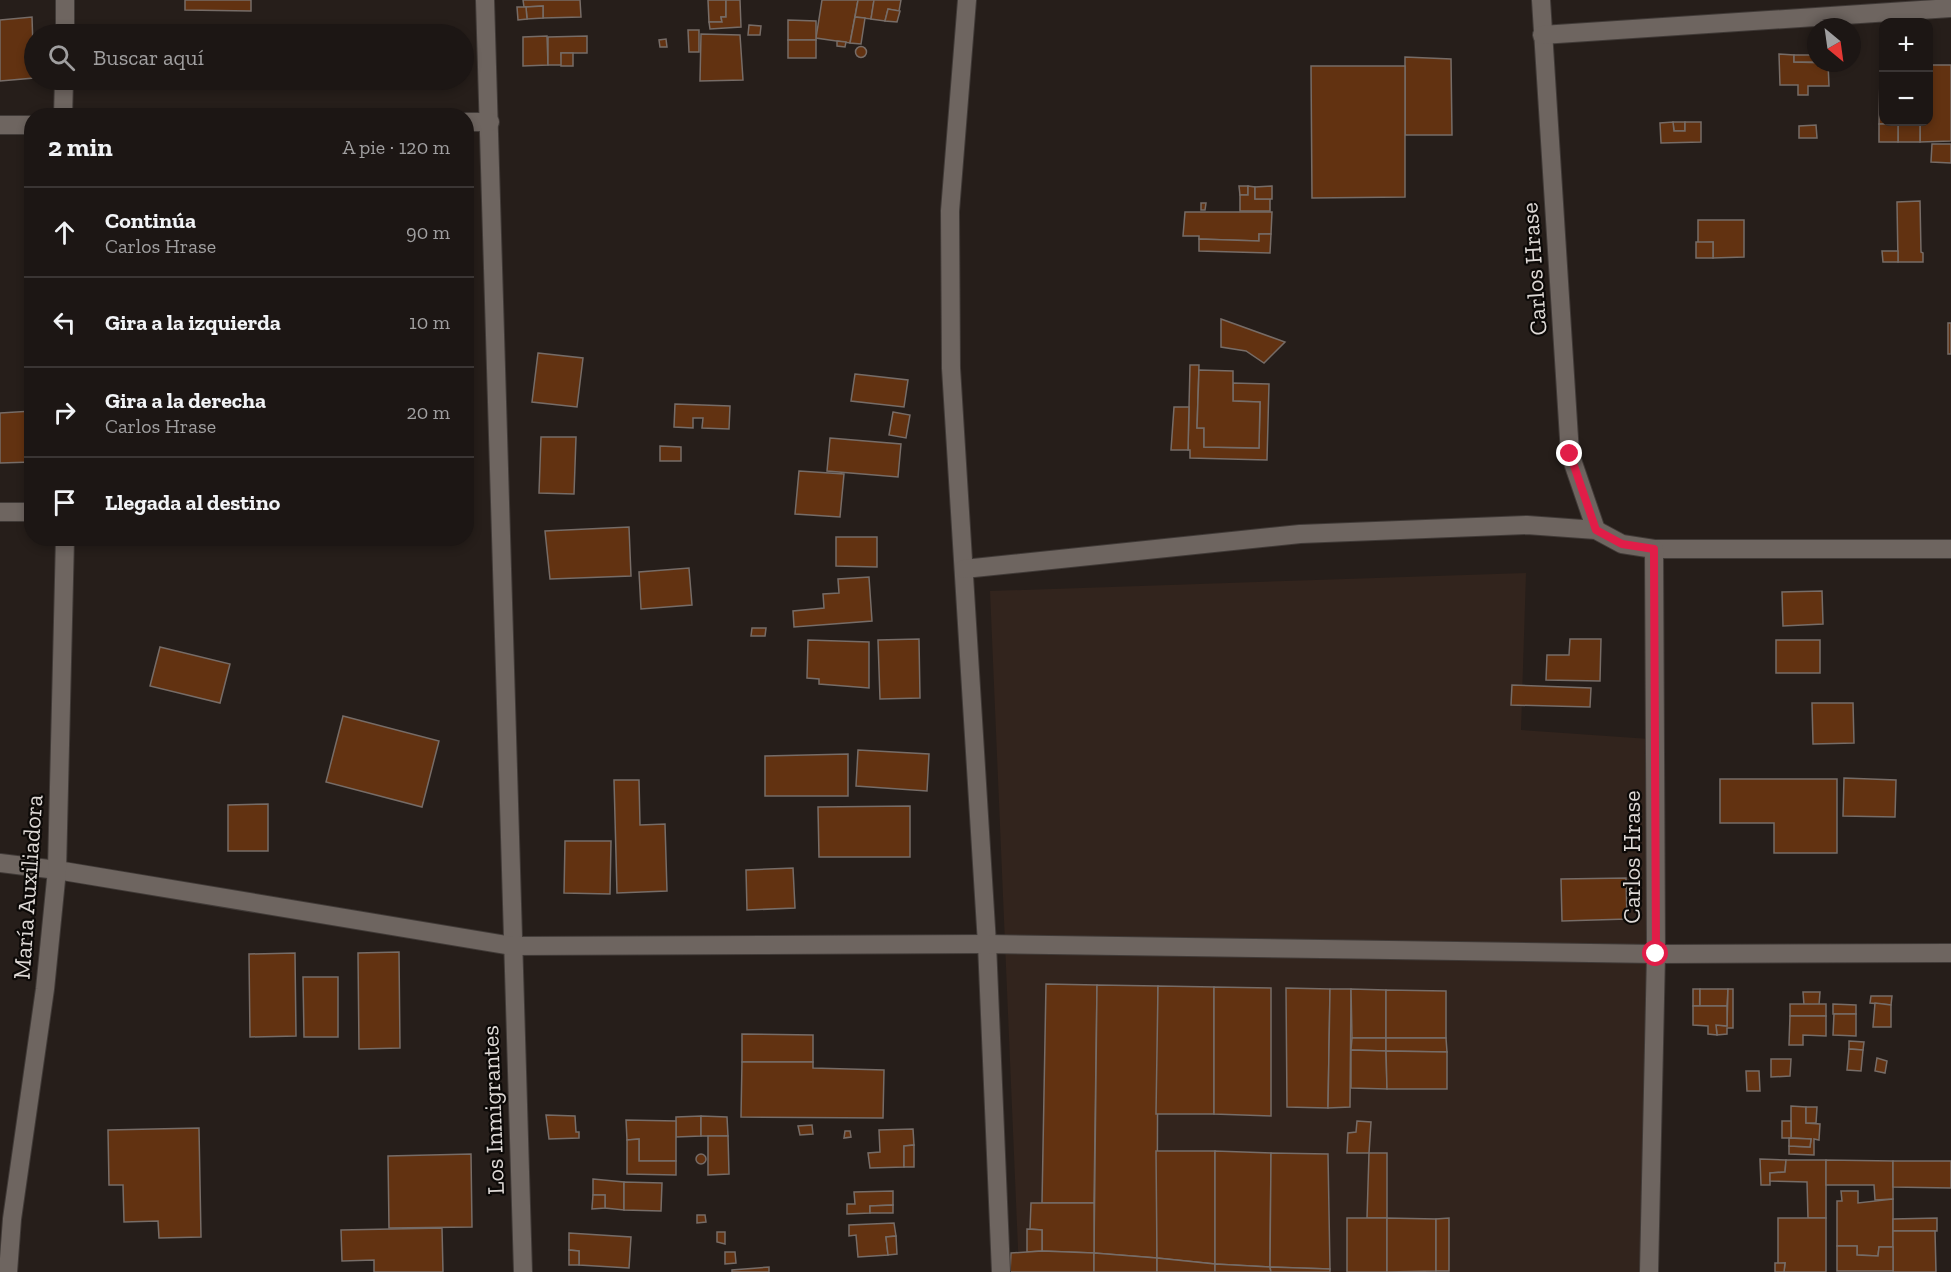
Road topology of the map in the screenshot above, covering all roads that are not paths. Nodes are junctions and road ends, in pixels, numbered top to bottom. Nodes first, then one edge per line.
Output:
1 (65, 0) edge
2 (485, 0) edge
3 (966, 0) edge
4 (1541, 0) edge
5 (1951, 8) edge
6 (65, 24) edge
7 (1542, 35) junction
8 (64, 90) edge
9 (63, 108) edge
10 (474, 122) edge
11 (490, 122) junction
12 (24, 124) edge
13 (0, 125) edge
14 (0, 512) edge
15 (24, 512) edge
16 (1596, 530) junction
17 (65, 546) edge
18 (1654, 549) junction
19 (1951, 549) edge
20 (964, 569) junction
21 (0, 863) edge
22 (57, 870) junction
23 (987, 944) junction
24 (512, 946) junction
25 (1951, 953) edge
26 (1656, 954) junction
27 (8, 1272) edge
28 (523, 1272) edge
29 (1001, 1272) edge
30 (1649, 1272) edge

1 - 6 street
2 - 11 street, Los Inmigrantes
3 - 20 street
4 - 7 street, Carlos Hrase
5 - 7 street
7 - 16 street, Carlos Hrase
8 - 9 street
10 - 11 street
11 - 24 street, Los Inmigrantes
12 - 13 street
14 - 15 street
16 - 18 street
16 - 20 street
17 - 22 street, María Auxiliadora
18 - 19 street
18 - 26 street, Carlos Hrase
20 - 23 street
21 - 22 street
22 - 24 street
22 - 27 street, María Auxiliadora
23 - 24 street
23 - 26 street
23 - 29 street
24 - 28 street, Los Inmigrantes
25 - 26 street
26 - 30 street, Carlos Hrase

